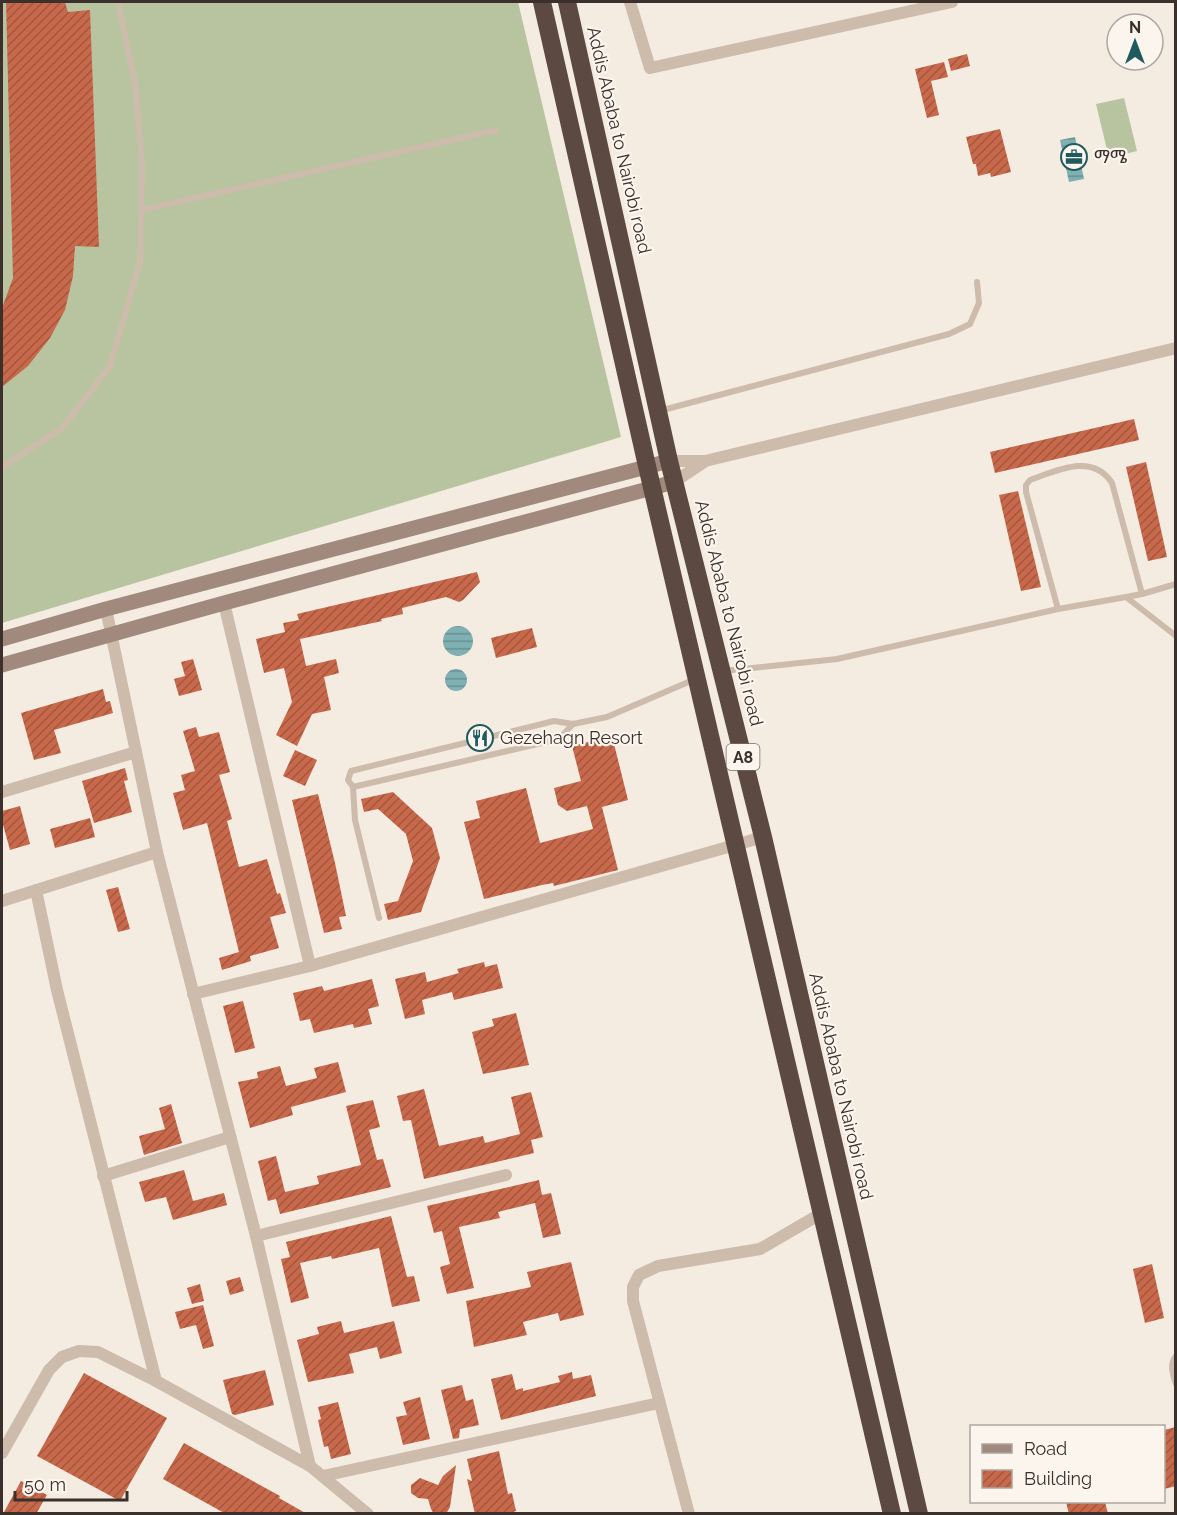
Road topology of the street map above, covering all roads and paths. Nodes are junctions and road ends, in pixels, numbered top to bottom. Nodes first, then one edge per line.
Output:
1 (118, 2) edge
2 (542, 2) edge
3 (567, 2) edge
4 (630, 2) edge
5 (952, 2) edge
6 (496, 130) dead end
7 (142, 210) junction
8 (977, 282) dead end
9 (1176, 348) edge
10 (658, 411) junction
11 (669, 461) junction
12 (705, 461) junction
13 (647, 466) junction
14 (2, 467) edge
15 (674, 482) junction
16 (652, 487) junction
17 (1176, 584) edge
18 (1142, 594) junction
19 (1126, 597) junction
20 (224, 603) junction
21 (106, 609) junction
22 (1058, 609) junction
23 (113, 633) junction
24 (1176, 636) edge
25 (2, 639) edge
26 (2, 665) edge
27 (722, 671) junction
28 (697, 678) junction
29 (573, 724) junction
30 (136, 752) junction
31 (353, 787) junction
32 (2, 792) edge
33 (763, 837) junction
34 (736, 845) junction
35 (157, 852) junction
36 (36, 890) junction
37 (2, 901) edge
38 (379, 918) dead end
39 (310, 966) junction
40 (193, 994) junction
41 (230, 1137) junction
42 (506, 1175) dead end
43 (103, 1176) junction
44 (822, 1213) junction
45 (256, 1236) junction
46 (1176, 1356) edge
47 (156, 1382) junction
48 (1176, 1384) edge
49 (658, 1403) junction
50 (2, 1453) edge
51 (310, 1466) junction
52 (323, 1476) junction
53 (368, 1514) edge
54 (689, 1514) edge
55 (892, 1514) edge
56 (919, 1514) edge

1 - 7 lane
2 - 13 highway, A8
3 - 10 highway, Addis Ababa to Nairobi road / A8
4 - 5 street
6 - 7 lane
7 - 14 lane
8 - 10 lane
9 - 12 street
10 - 11 highway, Addis Ababa to Nairobi road / A8
11 - 12 street
11 - 13 street
11 - 15 highway, Addis Ababa to Nairobi road / A8
12 - 15 street
13 - 16 highway, A8
13 - 21 street
15 - 16 street
15 - 27 highway, Addis Ababa to Nairobi road / A8
16 - 20 street
16 - 28 highway, A8
17 - 18 lane
18 - 19 lane
18 - 22 lane
19 - 22 lane
19 - 24 lane
20 - 23 street
20 - 39 street
21 - 23 street
21 - 25 street
22 - 27 lane
23 - 26 street
23 - 30 street
27 - 33 highway, Addis Ababa to Nairobi road / A8
28 - 29 lane
28 - 34 highway, A8
29 - 31 lane
29 - 31 lane
30 - 32 street
30 - 35 street
31 - 38 lane
33 - 34 street
33 - 56 highway, Addis Ababa to Nairobi road / A8
34 - 39 street
34 - 44 highway, A8
35 - 36 street
35 - 40 street
36 - 37 street
36 - 43 street
39 - 40 street
40 - 41 street
41 - 43 street
41 - 45 street
42 - 45 street
43 - 47 street
44 - 49 street
44 - 55 highway, A8
45 - 51 street
46 - 48 lane
47 - 50 street
47 - 51 street
49 - 52 street
49 - 54 street
51 - 52 street
52 - 53 street

